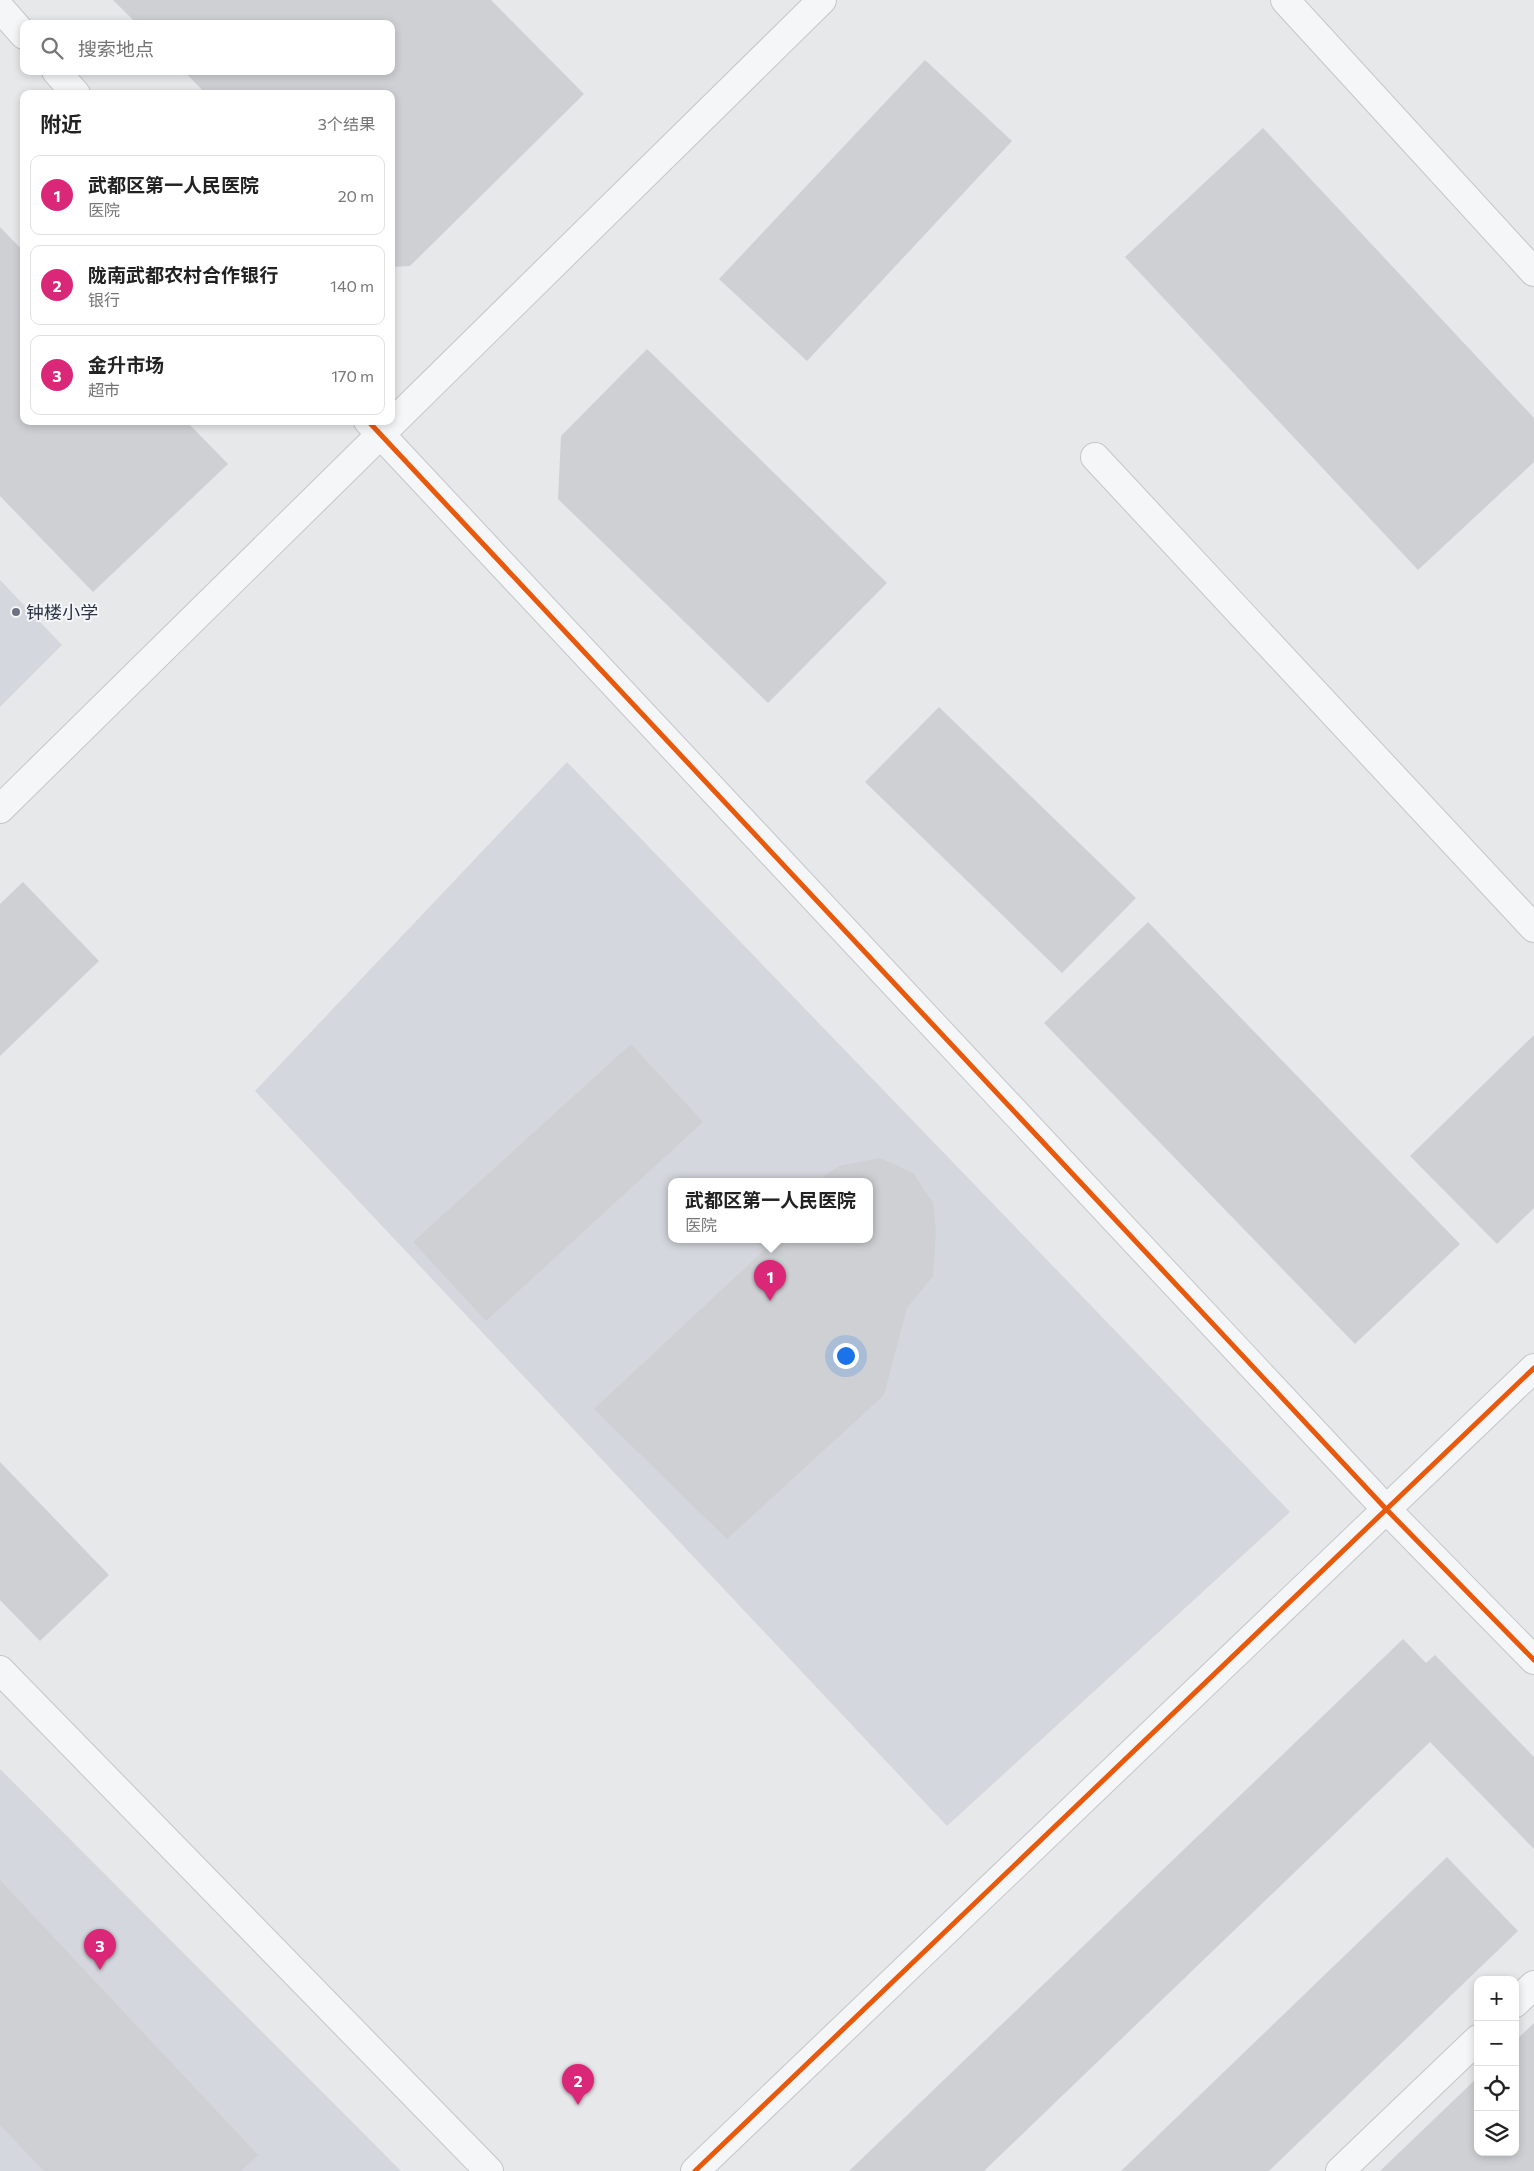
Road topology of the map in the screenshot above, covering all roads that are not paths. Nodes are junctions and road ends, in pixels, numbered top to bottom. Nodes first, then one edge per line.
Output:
1 (822, 0) edge
2 (1285, 0) edge
3 (0, 8) edge
4 (20, 30) edge
5 (59, 75) edge
6 (73, 90) edge
7 (1534, 272) edge
8 (395, 408) edge
9 (374, 428) edge
10 (1095, 456) dead end
11 (0, 809) edge
12 (1534, 928) edge
13 (1534, 1368) edge
14 (1387, 1510) junction
15 (1534, 1660) edge
16 (0, 1670) edge
17 (1534, 1985) edge
18 (1519, 1999) edge
19 (1474, 2043) edge
20 (489, 2171) edge
21 (695, 2171) edge
22 (1340, 2171) edge

1 - 8 street
2 - 7 street
3 - 4 street
5 - 6 street
9 - 11 street
9 - 14 street
10 - 12 street
13 - 14 street
14 - 15 street
14 - 21 street
16 - 20 street
17 - 18 street
19 - 22 street

